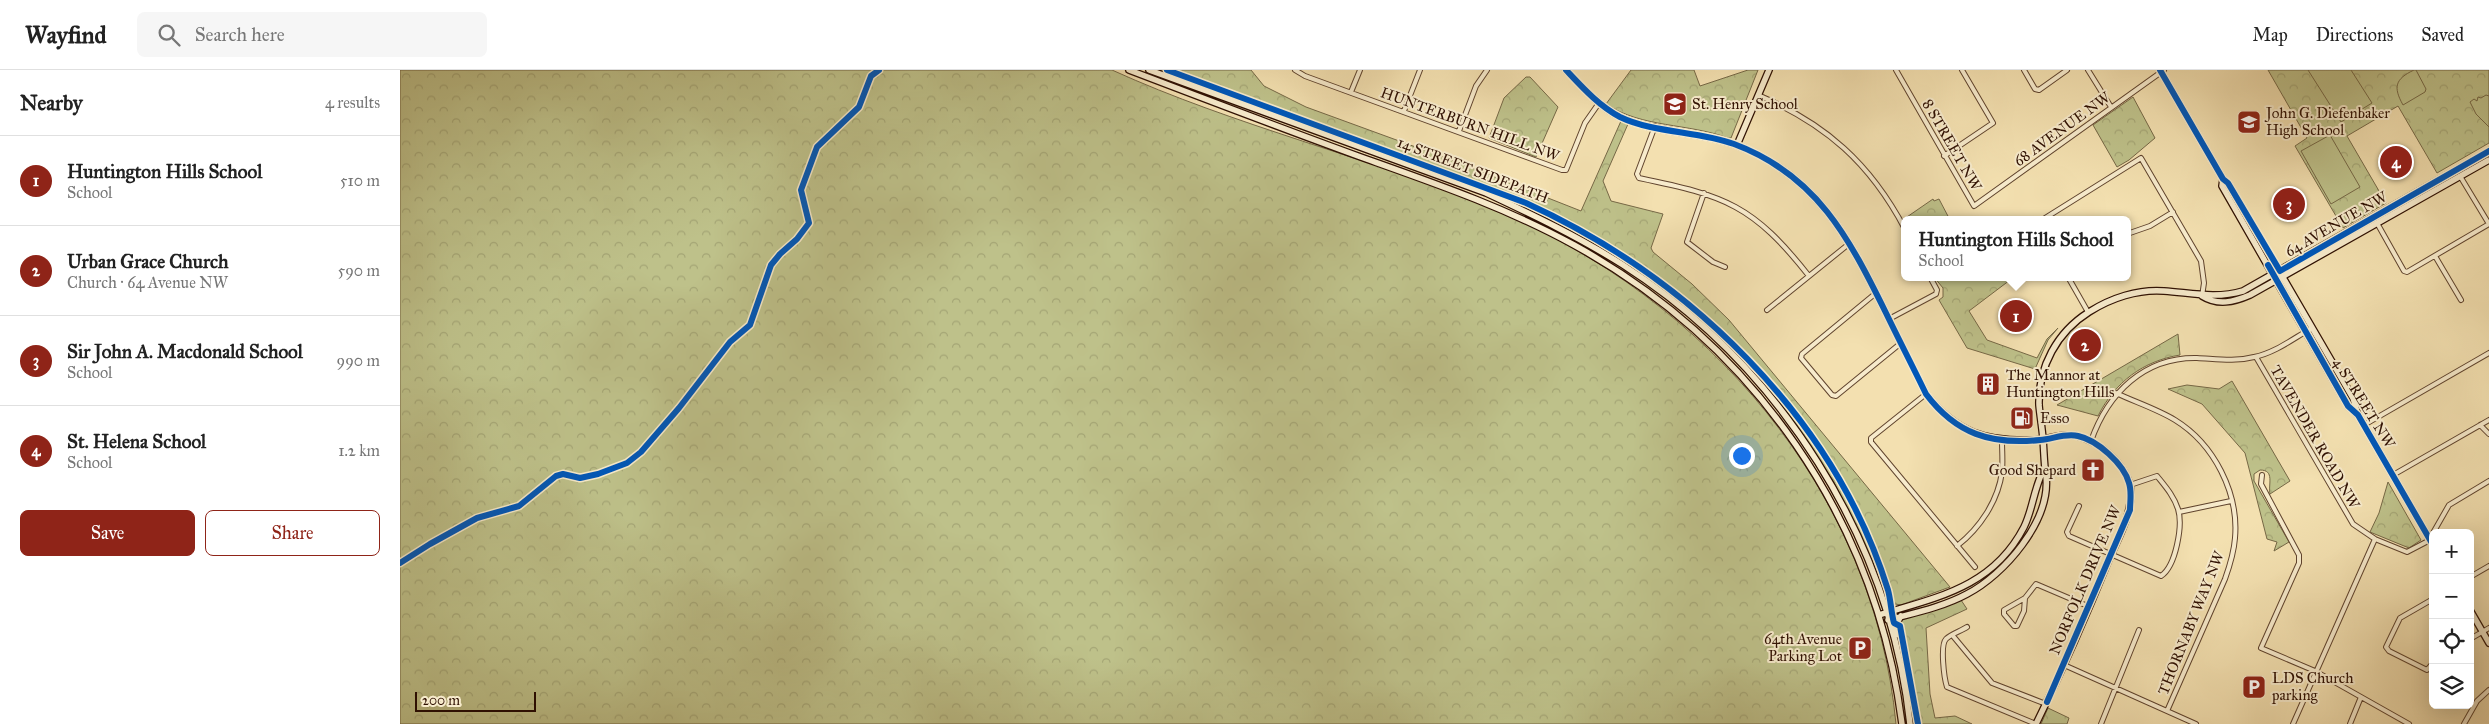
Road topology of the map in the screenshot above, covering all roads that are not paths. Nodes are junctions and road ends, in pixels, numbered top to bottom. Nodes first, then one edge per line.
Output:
1 (1128, 70) edge
2 (1149, 70) edge
3 (1295, 70) edge
4 (1360, 70) edge
5 (1420, 70) edge
6 (1487, 70) edge
7 (1566, 70) edge
8 (1769, 70) edge
9 (1896, 70) edge
10 (1962, 70) edge
11 (2024, 70) edge
12 (2067, 70) edge
13 (2088, 70) edge
14 (2162, 71) edge
15 (1351, 92) junction
16 (1758, 95) junction
17 (1599, 103) junction
18 (2110, 107) junction
19 (1404, 111) junction
20 (1655, 126) junction
21 (1459, 131) junction
22 (1737, 145) junction
23 (2489, 151) edge
24 (1944, 156) junction
25 (2489, 160) edge
26 (2457, 169) junction
27 (2461, 176) junction
28 (2222, 179) junction
29 (1704, 193) junction
30 (1974, 206) joint
31 (2173, 212) junction
32 (2048, 216) edge
33 (2373, 217) junction
34 (1901, 222) edge
35 (2377, 224) junction
36 (2489, 224) edge
37 (2131, 233) edge
38 (1850, 243) junction
39 (2435, 256) junction
40 (1725, 267) dead end
41 (2273, 274) junction
42 (2282, 274) junction
43 (1810, 276) junction
44 (1932, 281) edge
45 (2070, 281) edge
46 (2277, 281) junction
47 (2261, 290) junction
48 (1876, 292) junction
49 (2283, 292) junction
50 (2202, 296) junction
51 (2461, 300) dead end
52 (1767, 310) dead end
53 (2088, 312) junction
54 (1888, 319) junction
55 (2312, 328) junction
56 (2306, 332) junction
57 (1901, 343) junction
58 (2489, 353) edge
59 (2256, 357) junction
60 (2116, 393) junction
61 (1926, 394) junction
62 (2358, 415) junction
63 (2489, 420) edge
64 (2364, 426) junction
65 (2480, 426) junction
66 (2489, 434) edge
67 (2043, 440) junction
68 (2002, 441) junction
69 (2091, 441) junction
70 (2044, 469) junction
71 (2262, 475) dead end
72 (2393, 476) junction
73 (2489, 481) edge
74 (2130, 485) junction
75 (2231, 501) junction
76 (2079, 506) dead end
77 (2179, 512) junction
78 (2437, 529) edge
79 (2429, 533) edge
80 (2375, 539) junction
81 (2429, 540) edge
82 (1957, 546) junction
83 (2112, 554) junction
84 (2489, 566) edge
85 (1975, 567) dead end
86 (2474, 575) edge
87 (2025, 598) junction
88 (1884, 601) junction
89 (2429, 601) edge
90 (1910, 606) junction
91 (2090, 607) junction
92 (1887, 612) junction
93 (1879, 615) junction
94 (1901, 616) junction
95 (2474, 617) edge
96 (1889, 619) junction
97 (1881, 622) junction
98 (1967, 627) dead end
99 (2489, 628) edge
100 (2140, 630) dead end
101 (2483, 632) junction
102 (1953, 636) junction
103 (2474, 637) edge
104 (2489, 643) edge
105 (1899, 659) junction
106 (2432, 664) edge
107 (2064, 665) junction
108 (2315, 671) junction
109 (2115, 688) junction
110 (2489, 690) edge
111 (2361, 697) junction
112 (2046, 704) junction
113 (2167, 711) junction
114 (1902, 724) edge
115 (1910, 724) edge
116 (2036, 724) edge
117 (2101, 724) edge
118 (2196, 724) edge
119 (2293, 724) edge
120 (2350, 724) edge
121 (2408, 724) edge
122 (2464, 724) edge

1 - 93 main road
2 - 88 main road
3 - 15 street, HUNTERBURN HILL NW
4 - 15 street
5 - 19 street
6 - 21 street
7 - 17 main road
8 - 16 main road
9 - 24 street, 8 STREET NW
10 - 24 street
11 - 12 street
13 - 18 street
14 - 18 street, 68 AVENUE NW
14 - 28 main road, 4 STREET NW
15 - 19 street, HUNTERBURN HILL NW
16 - 22 main road
16 - 34 street
17 - 20 main road
17 - 21 street, HUNTERBURN HILL NW
18 - 30 street, 68 AVENUE NW
19 - 21 street, HUNTERBURN HILL NW
20 - 22 main road
20 - 29 street
22 - 38 main road
23 - 26 main road, 64 AVENUE NW
24 - 30 street, 8 STREET NW
25 - 27 main road, 64 AVENUE NW
26 - 27 street
26 - 33 main road, 64 AVENUE NW
27 - 35 main road, 64 AVENUE NW
27 - 36 street
28 - 41 main road, 4 STREET NW
28 - 42 main road, 4 STREET NW
29 - 40 street
29 - 43 street
31 - 32 street
31 - 37 street
31 - 50 street
33 - 35 street
33 - 42 main road, 64 AVENUE NW
35 - 39 street
35 - 42 main road, 64 AVENUE NW
36 - 39 street
38 - 43 street
38 - 48 main road
39 - 51 street
41 - 42 main road, 64 AVENUE NW
41 - 46 main road, 4 STREET NW
41 - 50 main road, 64 AVENUE NW
42 - 46 main road, 64 AVENUE NW
42 - 55 main road, 4 STREET NW
43 - 52 street
44 - 54 street
45 - 53 street
46 - 47 main road, 64 AVENUE NW
46 - 49 main road, 4 STREET NW
47 - 49 main road
47 - 50 main road, 64 AVENUE NW
48 - 54 main road
48 - 57 street
49 - 56 main road, 4 STREET NW
50 - 53 main road, 64 AVENUE NW
53 - 67 main road, 64 AVENUE NW
54 - 57 main road
55 - 56 street
55 - 62 main road, 4 STREET NW
56 - 59 street
56 - 62 main road, 4 STREET NW
57 - 61 main road
58 - 64 street
59 - 60 street
59 - 80 street, TAVENDER ROAD NW
60 - 69 street
60 - 75 street, THORNABY WAY NW
61 - 68 main road
61 - 82 street
62 - 64 main road, 4 STREET NW
63 - 65 street
64 - 72 main road, 4 STREET NW
65 - 66 street
65 - 72 street
67 - 68 main road
67 - 69 main road
67 - 70 main road, 64 AVENUE NW
68 - 82 street
69 - 74 main road
70 - 90 main road, 64 AVENUE NW
70 - 94 main road, 64 AVENUE NW
71 - 108 street
72 - 79 main road, 4 STREET NW
73 - 78 street
74 - 77 street
74 - 83 main road, NORFOLK DRIVE NW
75 - 77 street
75 - 113 street, THORNABY WAY NW
76 - 83 street
77 - 83 street
80 - 81 street, TAVENDER ROAD NW
80 - 108 street
82 - 85 street
83 - 91 main road, NORFOLK DRIVE NW
84 - 86 street
87 - 87 street
87 - 91 street
88 - 90 main road
88 - 92 main road
89 - 106 street
90 - 92 main road, 64 AVENUE NW
91 - 107 main road, NORFOLK DRIVE NW
92 - 93 main road, 64 AVENUE NW
92 - 96 main road
93 - 97 main road
94 - 96 main road, 64 AVENUE NW
94 - 105 main road
95 - 101 main road
96 - 97 main road, 64 AVENUE NW
96 - 105 main road
97 - 114 main road
98 - 102 street
99 - 101 street
100 - 109 street
101 - 103 street
101 - 104 main road
102 - 112 street
102 - 116 street
105 - 115 main road
107 - 109 street
107 - 112 main road, NORFOLK DRIVE NW
108 - 111 street
108 - 119 street
109 - 113 street
109 - 117 street
110 - 122 street
111 - 120 street
111 - 121 street
112 - 116 main road, NORFOLK DRIVE NW
113 - 118 street

